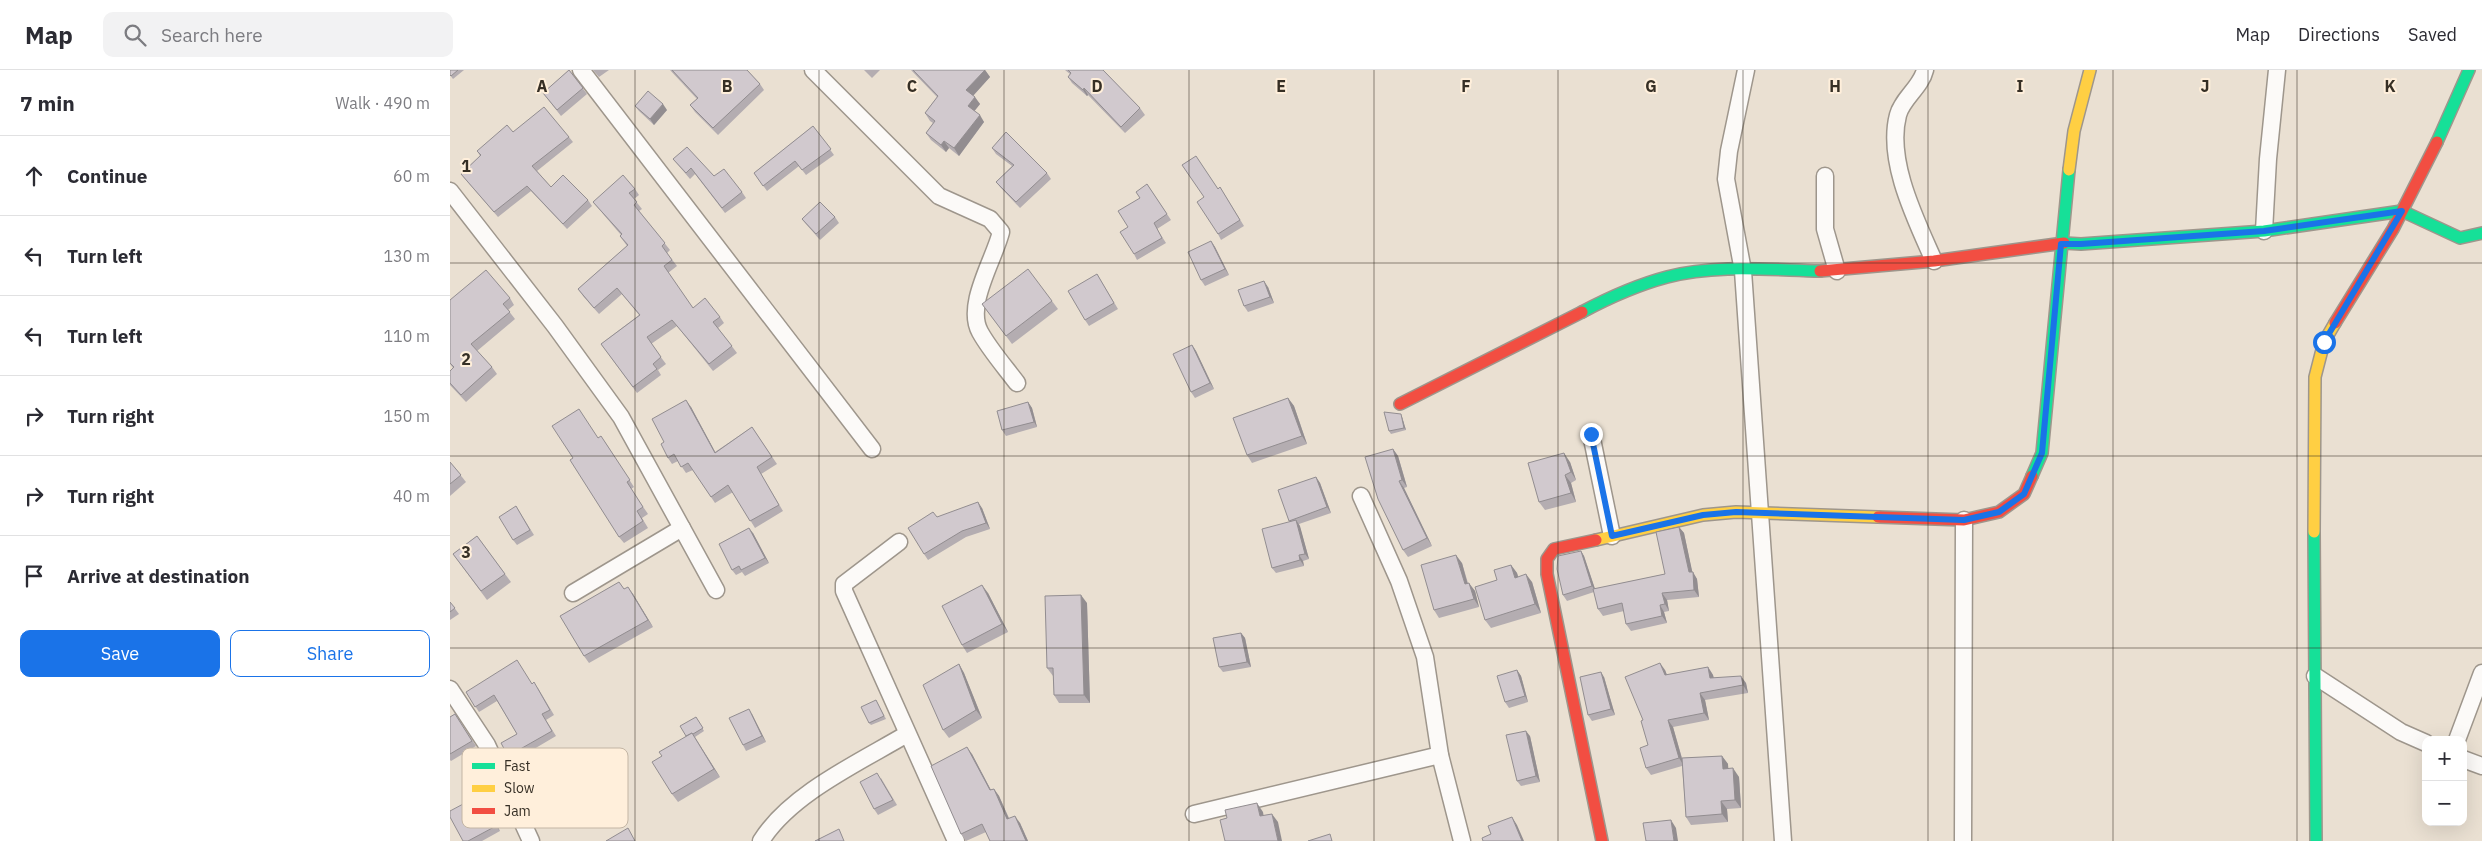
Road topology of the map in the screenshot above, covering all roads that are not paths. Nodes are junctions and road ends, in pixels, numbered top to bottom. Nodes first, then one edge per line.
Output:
1 (581, 70) edge
2 (812, 70) edge
3 (1746, 70) edge
4 (1925, 70) edge
5 (2090, 70) edge
6 (2277, 70) edge
7 (2468, 70) edge
8 (1825, 176) dead end
9 (450, 191) edge
10 (2402, 211) junction
11 (2264, 231) junction
12 (2482, 233) edge
13 (2061, 244) junction
14 (1934, 261) junction
15 (1743, 271) junction
16 (1837, 271) junction
17 (1017, 383) dead end
18 (1400, 404) dead end
19 (1591, 434) dead end
20 (872, 449) dead end
21 (1361, 496) dead end
22 (1761, 514) junction
23 (1964, 520) junction
24 (682, 528) junction
25 (1612, 536) junction
26 (899, 542) dead end
27 (716, 590) dead end
28 (573, 592) dead end
29 (2482, 673) edge
30 (2315, 676) junction
31 (450, 689) edge
32 (907, 734) junction
33 (2458, 736) edge
34 (2422, 741) edge
35 (488, 748) edge
36 (1440, 754) junction
37 (2467, 760) edge
38 (2482, 766) edge
39 (1194, 814) dead end
40 (525, 828) edge
41 (531, 841) edge
42 (761, 841) edge
43 (956, 841) edge
44 (1462, 841) edge
45 (1602, 841) edge
46 (1783, 841) edge
47 (1963, 841) edge
48 (2316, 841) edge

1 - 20 street
2 - 17 street
3 - 15 street
4 - 14 street
5 - 13 street
6 - 11 street
7 - 10 street
8 - 16 street
9 - 24 street
10 - 11 street
10 - 12 street
10 - 30 street
11 - 13 street
13 - 14 street
13 - 23 street
14 - 16 street
15 - 16 street
15 - 18 street
15 - 22 street
19 - 25 street
21 - 36 street
22 - 23 street
22 - 25 street
22 - 46 street
23 - 47 street
24 - 27 street
24 - 28 street
25 - 45 street
26 - 32 street
29 - 33 street
30 - 34 street
30 - 48 street
31 - 35 street
32 - 42 street
32 - 43 street
36 - 39 street
36 - 44 street
37 - 38 street
40 - 41 street

